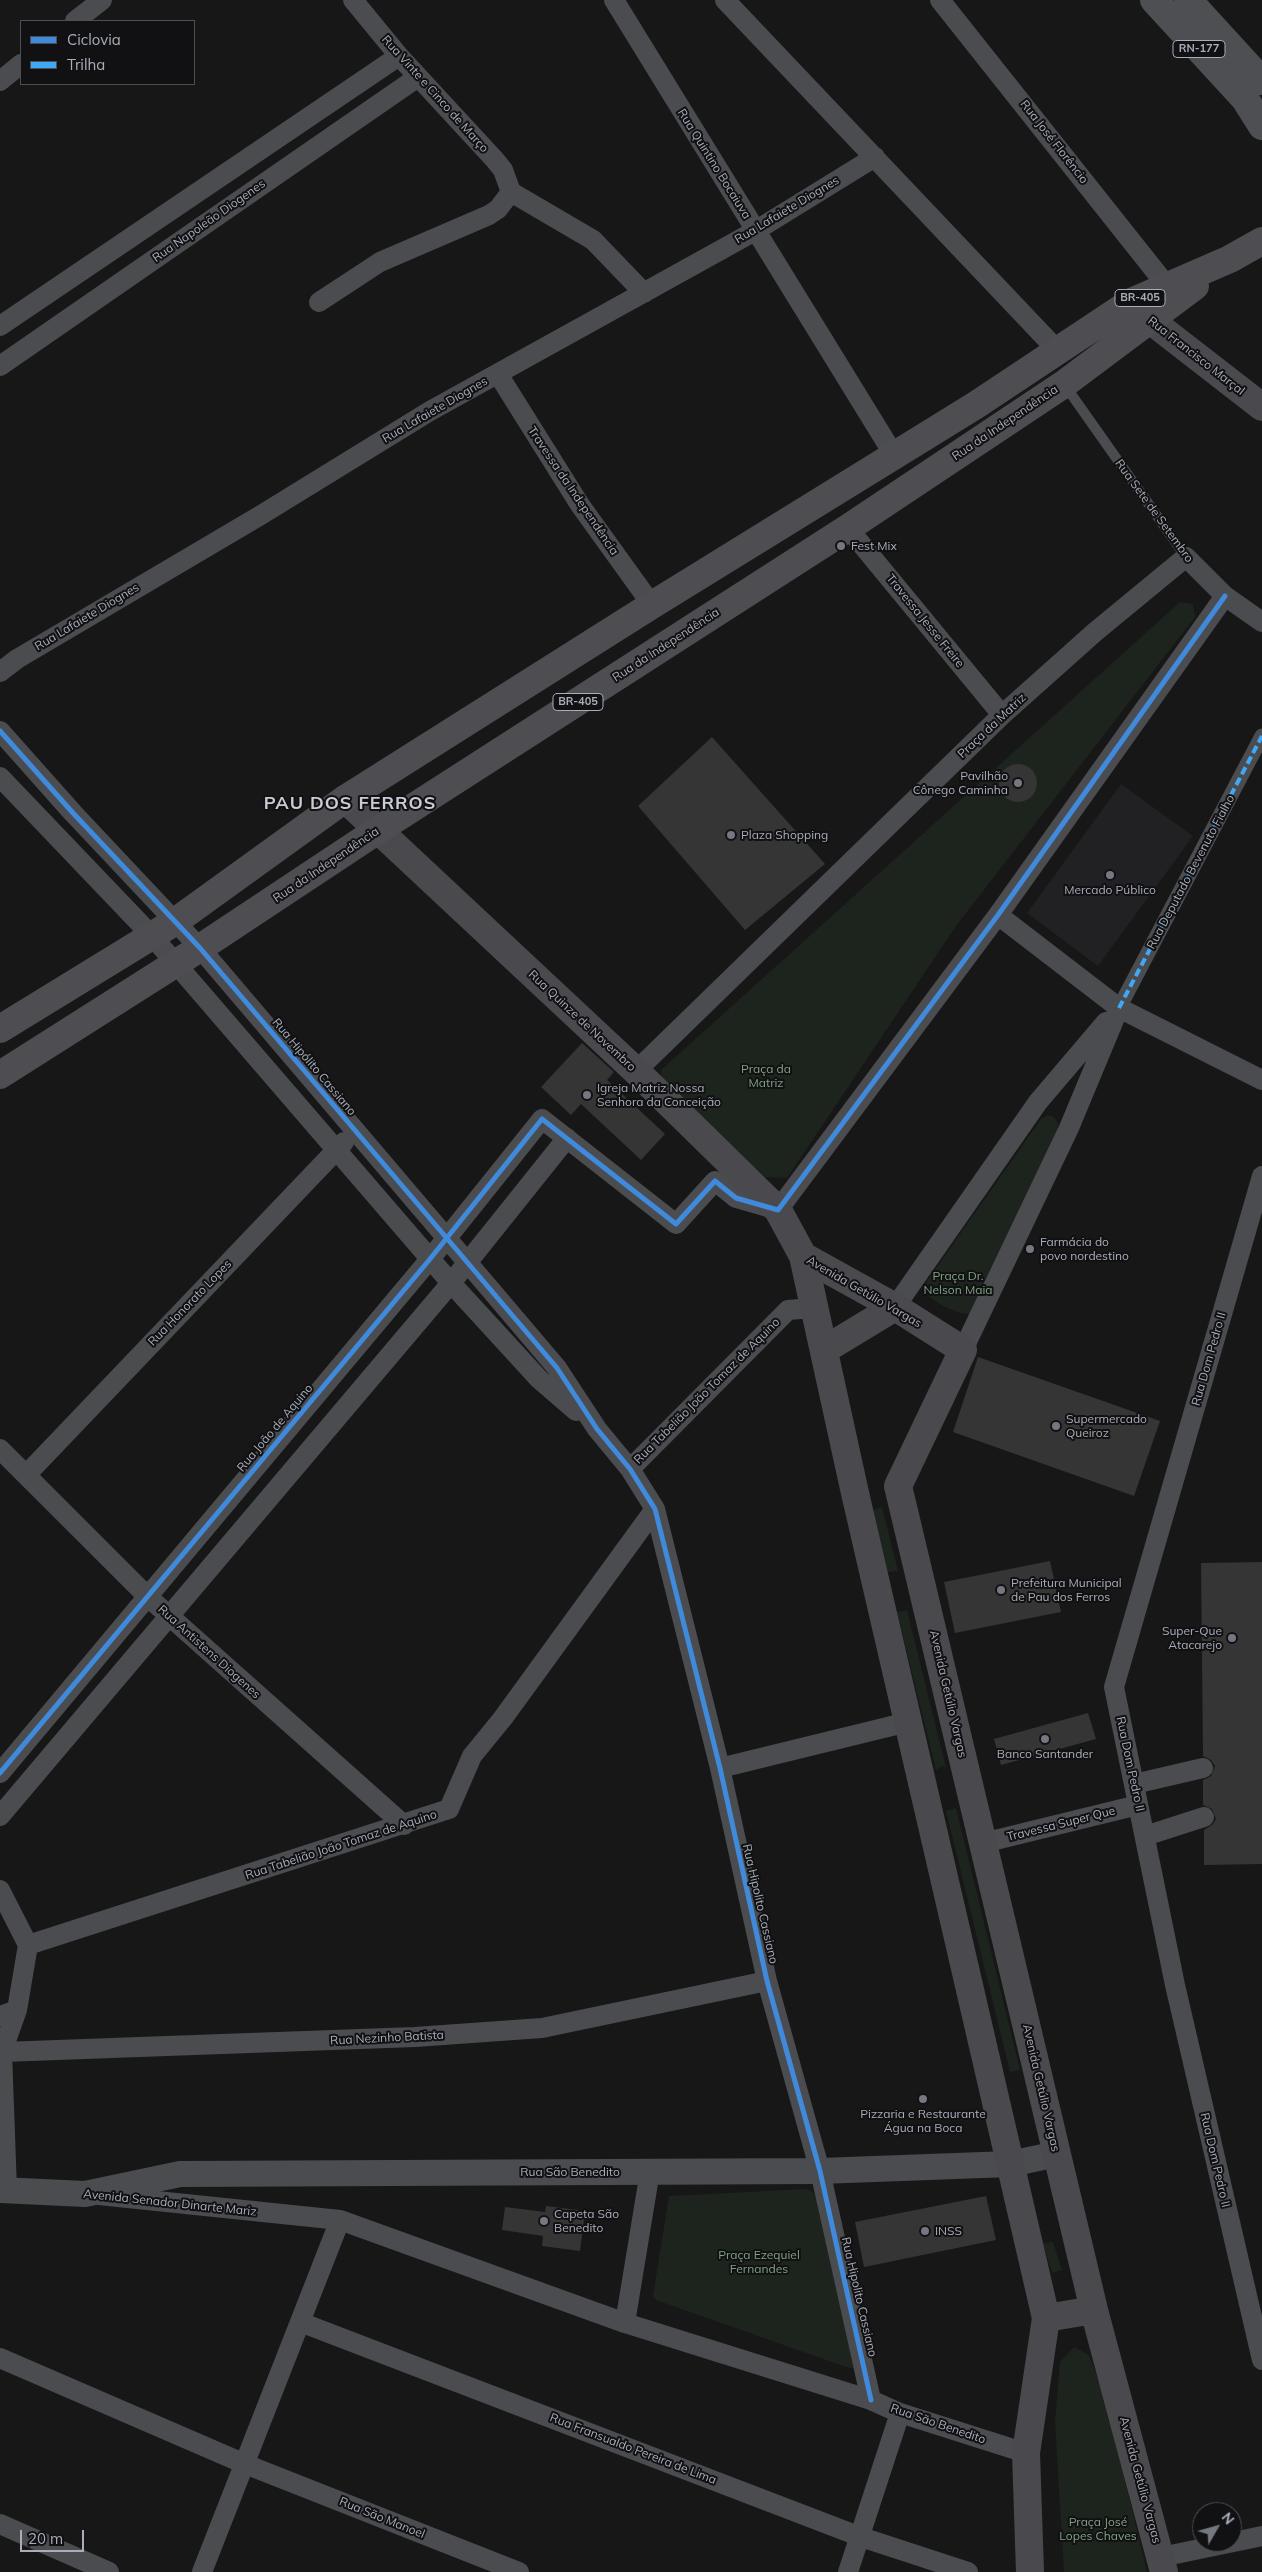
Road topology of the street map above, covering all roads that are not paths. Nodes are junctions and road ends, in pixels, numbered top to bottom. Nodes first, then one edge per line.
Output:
1 (102, 0) edge
2 (353, 0) edge
3 (614, 0) edge
4 (725, 0) edge
5 (940, 0) edge
6 (1154, 0) edge
7 (1188, 0) edge
8 (76, 20) edge
9 (399, 56) junction
10 (20, 65) edge
11 (418, 77) junction
12 (0, 81) edge
13 (1262, 81) edge
14 (301, 122) junction
15 (1262, 126) edge
16 (318, 146) junction
17 (875, 157) junction
18 (511, 192) junction
19 (755, 230) junction
20 (1262, 241) edge
21 (1230, 259) junction
22 (1167, 286) junction
23 (644, 293) junction
24 (319, 302) dead end
25 (1140, 311) junction
26 (0, 326) edge
27 (0, 335) edge
28 (1058, 351) junction
29 (8, 361) edge
30 (498, 374) junction
31 (1064, 384) junction
32 (1262, 407) edge
33 (894, 455) junction
34 (848, 528) junction
35 (1186, 557) junction
36 (1225, 596) junction
37 (652, 605) junction
38 (1262, 622) edge
39 (0, 672) edge
40 (1002, 715) junction
41 (0, 731) edge
42 (1262, 736) edge
43 (0, 777) edge
44 (345, 799) junction
45 (378, 830) junction
46 (998, 915) junction
47 (176, 921) junction
48 (152, 936) junction
49 (200, 948) junction
50 (175, 964) junction
51 (1119, 1008) junction
52 (0, 1029) edge
53 (636, 1071) junction
54 (0, 1075) edge
55 (1262, 1080) edge
56 (354, 1131) junction
57 (567, 1138) junction
58 (335, 1152) junction
59 (1262, 1176) edge
60 (778, 1210) junction
61 (446, 1238) junction
62 (803, 1256) junction
63 (430, 1260) junction
64 (467, 1262) junction
65 (451, 1283) junction
66 (895, 1307) junction
67 (814, 1308) junction
68 (824, 1350) junction
69 (963, 1350) junction
70 (597, 1429) junction
71 (0, 1449) edge
72 (630, 1469) junction
73 (26, 1475) junction
74 (655, 1509) junction
75 (148, 1597) junction
76 (169, 1616) junction
77 (908, 1722) junction
78 (720, 1768) junction
79 (1203, 1768) dead end
80 (0, 1773) edge
81 (1134, 1784) junction
82 (1138, 1805) junction
83 (0, 1816) edge
84 (1204, 1817) dead end
85 (404, 1825) junction
86 (1144, 1836) junction
87 (983, 1843) junction
88 (0, 1890) edge
89 (28, 1946) junction
90 (767, 1981) junction
91 (9, 2013) edge
92 (2, 2052) junction
93 (1057, 2154) junction
94 (1010, 2164) junction
95 (650, 2171) junction
96 (820, 2171) junction
97 (4, 2190) edge
98 (85, 2194) junction
99 (340, 2220) junction
100 (1094, 2310) junction
101 (1046, 2318) junction
102 (300, 2322) junction
103 (624, 2323) junction
104 (0, 2358) edge
105 (1262, 2360) edge
106 (871, 2400) junction
107 (900, 2413) junction
108 (1026, 2453) junction
109 (245, 2464) junction
110 (0, 2524) edge
111 (1262, 2536) edge
112 (861, 2537) junction
113 (1163, 2564) edge
114 (109, 2572) edge
115 (202, 2572) edge
116 (520, 2572) edge
117 (848, 2572) edge
118 (968, 2572) edge
119 (1030, 2572) edge

1 - 8 street
2 - 9 street, Rua Vinte e Cinco de Março
3 - 19 street, Rua Quintino Bocaiuva
4 - 17 street
5 - 22 street, Rua José Florêncio
6 - 15 main road, RN-177
7 - 13 main road, RN-177
9 - 11 street, Rua Vinte e Cinco de Março
9 - 14 street
10 - 12 street
11 - 16 street, Rua Napoleão Diogenes
11 - 18 street, Rua Vinte e Cinco de Março
14 - 16 street
14 - 26 street
16 - 29 street, Rua Napoleão Diogenes
17 - 19 street, Rua Lafaiete Diognes
17 - 28 street
18 - 23 street
18 - 24 street
19 - 23 street, Rua Lafaiete Diognes
19 - 33 street, Rua Quintino Bocaiuva
20 - 21 highway, BR-405
21 - 22 highway, BR-405
21 - 25 highway, BR-405
22 - 25 highway, BR-405
23 - 30 street, Rua Lafaiete Diognes
25 - 28 highway, BR-405
25 - 31 highway, Rua da Independência / BR-405
25 - 32 main road, Rua Francisco Marçal
27 - 29 street
28 - 33 highway, BR-405
30 - 37 street, Travessa da Independência
30 - 39 street, Rua Lafaiete Diognes
31 - 34 highway, Rua da Independência / BR-405
31 - 35 lane, Rua Sete de Setembro
33 - 37 highway, BR-405
34 - 40 street, Travessa Jesse Freire
34 - 45 highway, Rua da Independência / BR-405
35 - 36 street, Rua Sete de Setembro
35 - 40 street, Praça da Matriz
36 - 38 street, Rua Sete de Setembro
36 - 46 street
37 - 44 highway, BR-405
40 - 53 street, Praça da Matriz
41 - 47 street, Rua Hipólito Cassiano
42 - 51 street, Rua Deputado Bevenuto Fialho
43 - 48 street
44 - 45 main road, Rua Quinze de Novembro
44 - 47 highway, BR-405
45 - 49 highway, Rua da Independência / BR-405
45 - 53 main road, Rua Quinze de Novembro
46 - 51 street
46 - 60 street
47 - 48 highway, BR-405
47 - 49 street, Rua Hipólito Cassiano
48 - 50 street
48 - 52 highway, BR-405
49 - 50 highway, Rua da Independência / BR-405
49 - 56 street, Rua Hipólito Cassiano
50 - 54 highway, Rua da Independência / BR-405
50 - 58 street
51 - 55 street
51 - 66 street
51 - 69 street
53 - 60 main road, Rua Quinze de Novembro
56 - 58 street, Rua Honorato Lopes
56 - 61 street, Rua Hipólito Cassiano
57 - 60 street
57 - 61 street, Rua João de Aquino
57 - 64 street
58 - 63 street
58 - 73 street, Rua Honorato Lopes
59 - 81 street, Rua Dom Pedro II
60 - 62 main road, Rua Quinze de Novembro
61 - 63 street, Rua João de Aquino
61 - 64 street, Rua Hipólito Cassiano
62 - 66 main road, Avenida Getúlio Vargas
62 - 67 main road, Avenida Getúlio Vargas
63 - 65 street
63 - 75 street, Rua João de Aquino
64 - 65 street
64 - 70 street, Rua Hipólito Cassiano
65 - 70 street
65 - 76 street
66 - 68 main road
66 - 69 main road, Avenida Getúlio Vargas
67 - 68 main road, Avenida Getúlio Vargas
67 - 72 street, Rua Tabelião João Tomaz de Aquino
68 - 77 main road, Avenida Getúlio Vargas
69 - 87 main road, Avenida Getúlio Vargas
70 - 72 street, Rua Hipolito Cassiano
71 - 73 street, Rua Antistens Diogenes
72 - 74 street, Rua Hipolito Cassiano
73 - 75 street, Rua Antistens Diogenes
74 - 78 street, Rua Hipolito Cassiano
74 - 85 street, Rua Tabelião João Tomaz de Aquino
75 - 76 street, Rua Antistens Diogenes
75 - 80 street, Rua João de Aquino
76 - 83 street
76 - 85 street, Rua Antistens Diogenes
77 - 78 street
77 - 94 main road, Avenida Getúlio Vargas
78 - 90 street, Rua Hipolito Cassiano
79 - 81 street
81 - 82 street, Rua Dom Pedro II
82 - 86 street, Rua Dom Pedro II
82 - 87 street, Travessa Super Que
84 - 86 street
85 - 89 street, Rua Tabelião João Tomaz de Aquino
86 - 105 street, Rua Dom Pedro II
87 - 93 main road, Avenida Getúlio Vargas
88 - 89 street
89 - 91 street
90 - 92 street, Rua Nezinho Batista
90 - 96 street, Rua Hipolito Cassiano
91 - 92 street
92 - 97 street
93 - 94 street, Rua São Benedito
93 - 100 main road, Avenida Getúlio Vargas
94 - 96 street, Rua São Benedito
94 - 101 main road, Avenida Getúlio Vargas
95 - 96 street, Rua São Benedito
95 - 98 street, Rua São Benedito
95 - 103 street
96 - 106 street, Rua Hipolito Cassiano
97 - 98 street, Avenida Senador Dinarte Mariz
98 - 99 street, Avenida Senador Dinarte Mariz
99 - 102 street
99 - 103 street, Rua São Benedito
100 - 101 main road
100 - 113 main road, Avenida Getúlio Vargas
101 - 108 main road, Avenida Getúlio Vargas
102 - 109 street
102 - 112 street, Rua Fransualdo Pereira de Lima
103 - 106 street, Rua São Benedito
104 - 109 street, Rua São Manoel
106 - 107 street, Rua São Benedito
107 - 108 street, Rua São Benedito
107 - 112 street
108 - 119 main road, Avenida Getúlio Vargas
109 - 115 street
109 - 116 street, Rua São Manoel
110 - 114 street
111 - 113 street
112 - 117 street
112 - 118 street, Rua Fransualdo Pereira de Lima

